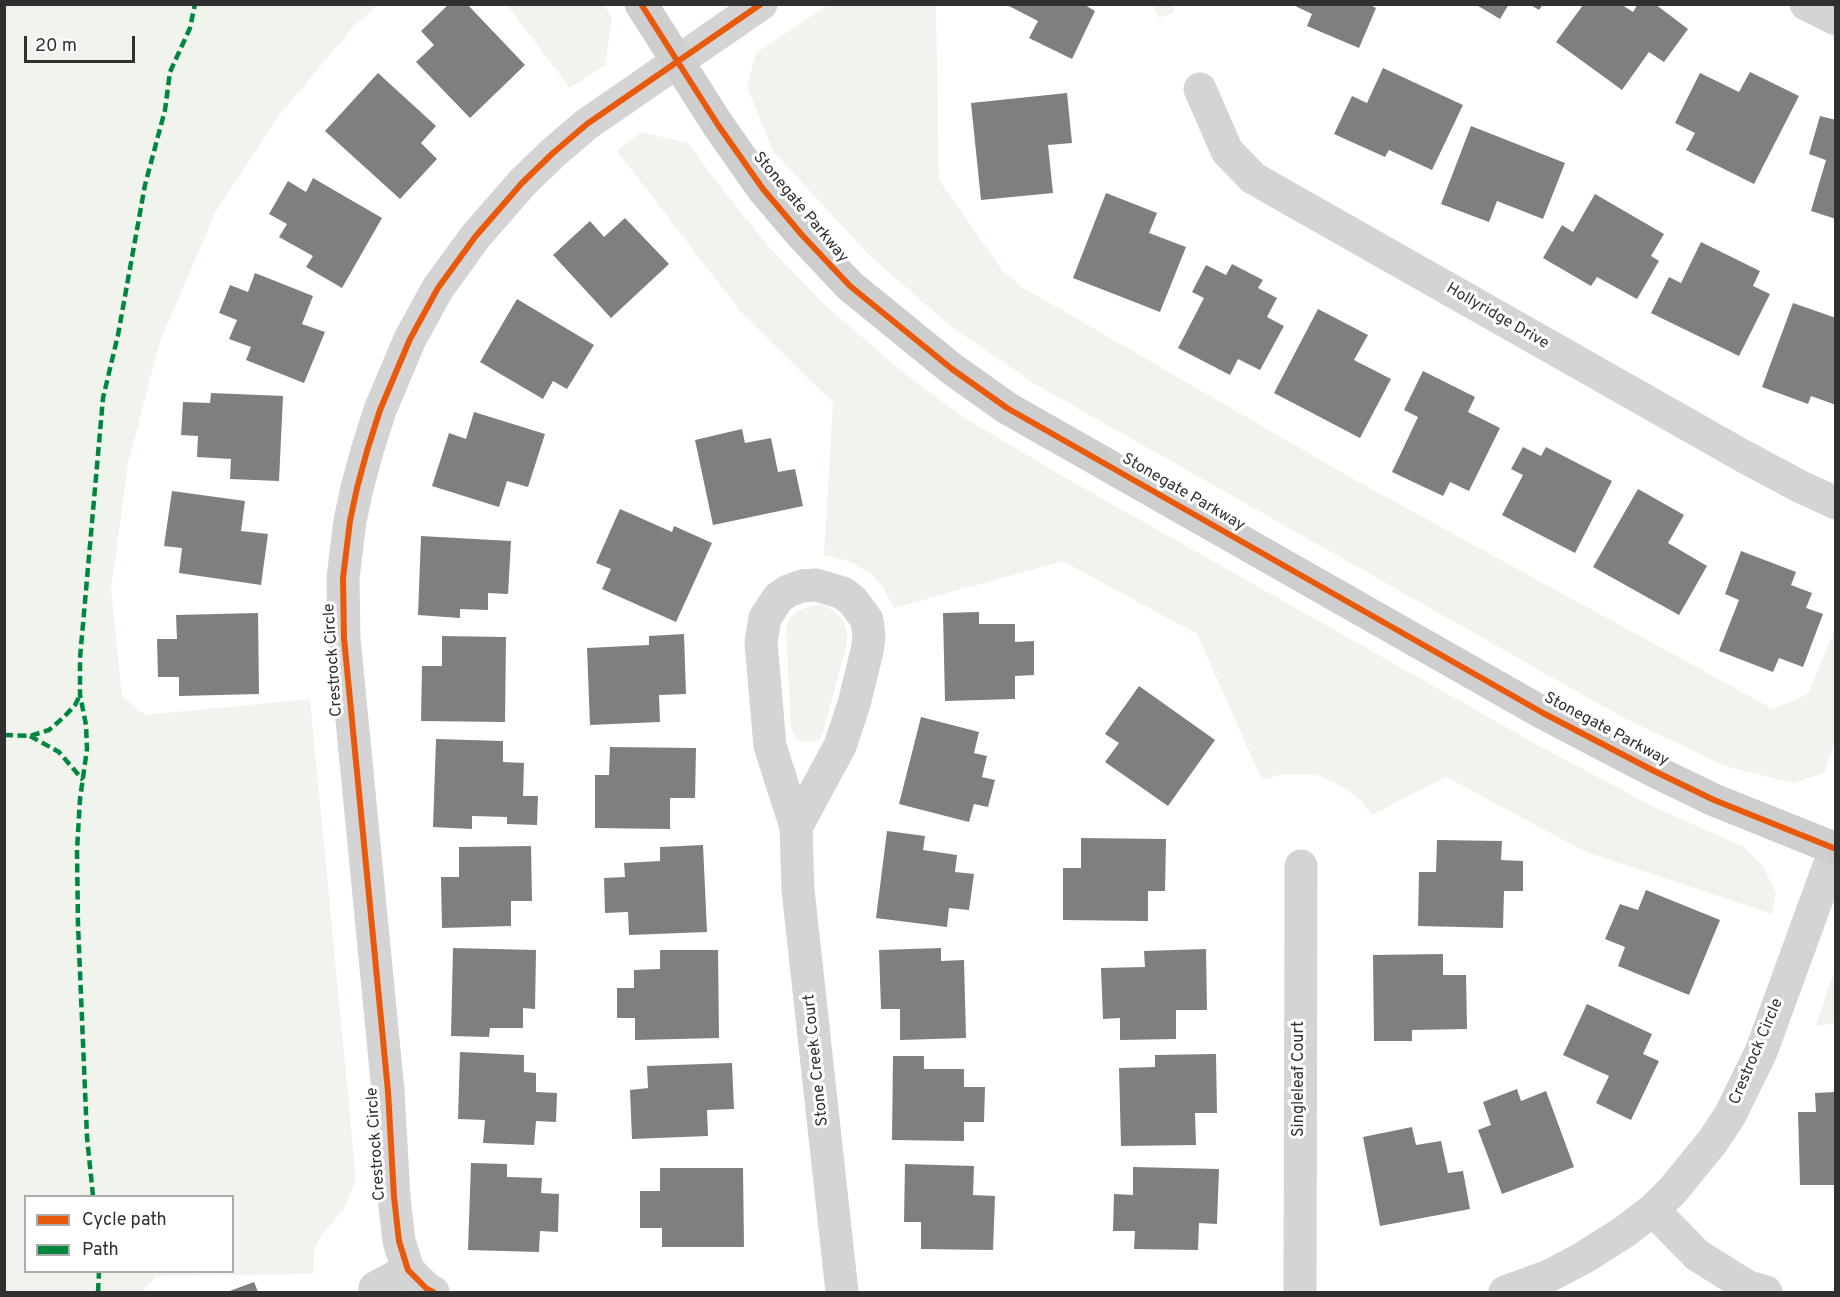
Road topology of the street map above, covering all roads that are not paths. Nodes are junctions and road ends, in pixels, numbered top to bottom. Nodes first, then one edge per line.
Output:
1 (642, 4) edge
2 (761, 4) edge
3 (1806, 4) edge
4 (1836, 19) edge
5 (677, 62) junction
6 (1200, 89) dead end
7 (1836, 503) edge
8 (796, 827) junction
9 (1835, 848) edge
10 (1301, 866) dead end
11 (1653, 1210) junction
12 (408, 1270) junction
13 (375, 1288) dead end
14 (433, 1293) edge
15 (842, 1293) edge
16 (1300, 1293) edge
17 (1505, 1293) edge
18 (1766, 1293) edge

1 - 5 street, Stonegate Parkway
2 - 5 street, Crestrock Circle
3 - 4 street
5 - 9 street, Stonegate Parkway
5 - 12 street, Crestrock Circle
6 - 7 street, Hollyridge Drive
8 - 8 street, Stone Creek Court
8 - 15 street, Stone Creek Court
9 - 11 street, Crestrock Circle
10 - 16 street, Singleleaf Court
11 - 17 street, Crestrock Circle
11 - 18 street
12 - 13 street
12 - 14 street, Crestrock Circle

